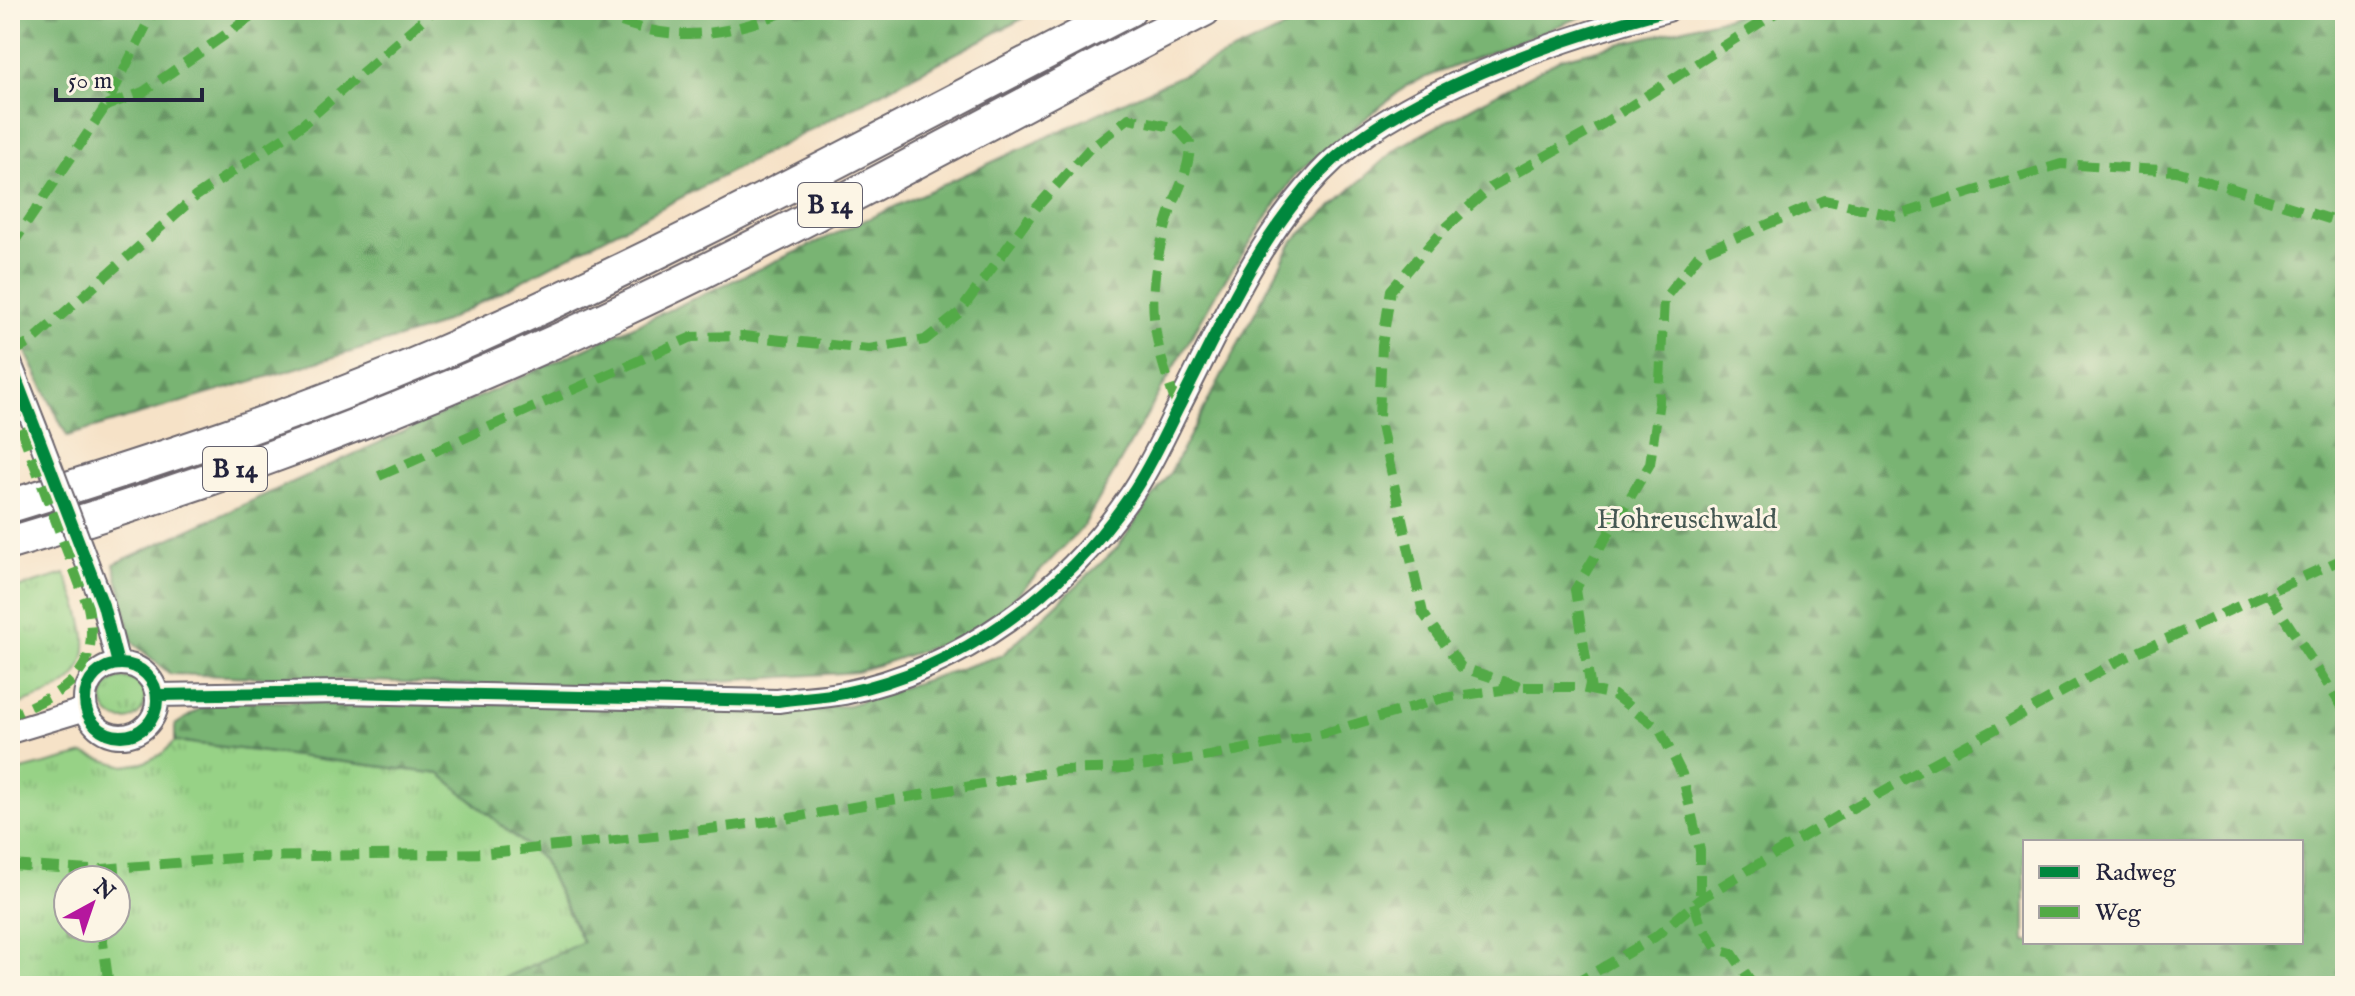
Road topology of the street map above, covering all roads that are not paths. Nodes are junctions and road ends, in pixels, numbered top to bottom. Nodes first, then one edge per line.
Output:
1 (1129, 10) edge
2 (1204, 10) edge
3 (1668, 10) edge
4 (10, 363) edge
5 (10, 506) edge
6 (10, 543) edge
7 (118, 664) junction
8 (157, 695) junction
9 (86, 709) junction
10 (10, 732) edge

1 - 5 highway, B 14
2 - 6 highway, B 14
3 - 8 street
4 - 7 street, bridge
7 - 8 street
7 - 9 street
8 - 9 street
9 - 10 street

